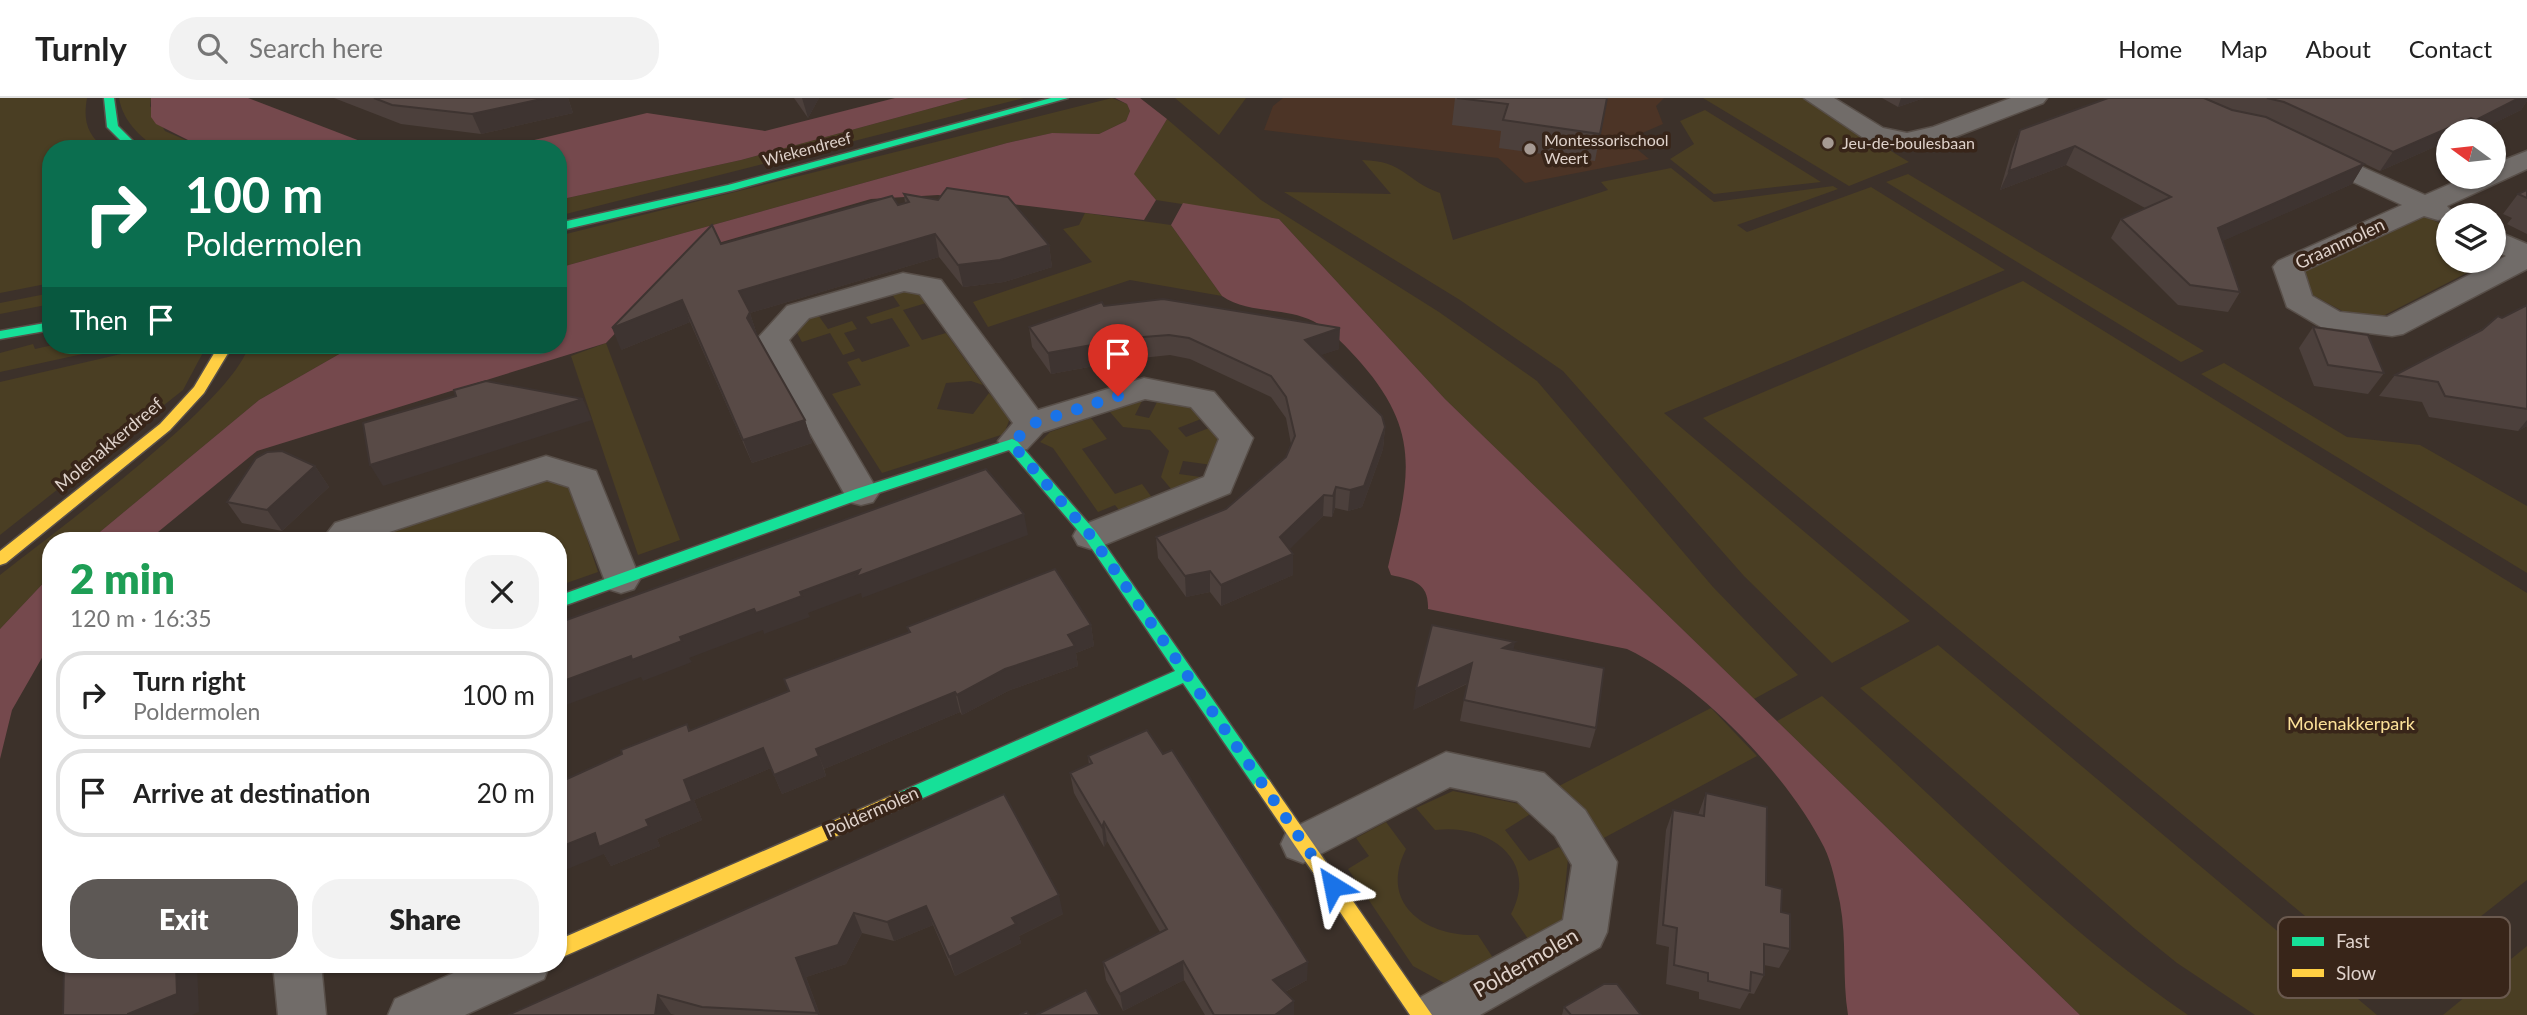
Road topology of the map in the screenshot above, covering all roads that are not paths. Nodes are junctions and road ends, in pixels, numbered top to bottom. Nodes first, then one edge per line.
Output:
1 (108, 98) edge
2 (1063, 98) edge
3 (1817, 98) edge
4 (2021, 100) edge
5 (127, 140) edge
6 (2287, 140) edge
7 (2527, 159) edge
8 (2506, 169) edge
9 (2470, 189) edge
10 (2448, 203) edge
11 (2436, 211) edge
12 (567, 225) edge
13 (2506, 245) edge
14 (2527, 256) edge
15 (2506, 267) edge
16 (2495, 273) edge
17 (42, 328) edge
18 (4, 335) edge
19 (221, 354) edge
20 (1021, 434) junction
21 (861, 493) junction
22 (348, 532) edge
23 (1091, 536) junction
24 (0, 559) edge
25 (621, 579) junction
26 (567, 599) edge
27 (1186, 674) junction
28 (1303, 844) junction
29 (567, 946) edge
30 (298, 973) edge
31 (507, 973) edge
32 (302, 1015) edge
33 (412, 1015) edge
34 (1422, 1015) edge
35 (1434, 1015) edge

1 - 5 street
2 - 12 street, Wiekendreef
3 - 4 street
6 - 11 street
7 - 8 street
9 - 10 street, Graanmolen
11 - 16 street, Graanmolen
13 - 14 street, Graanmolen
14 - 15 street, Graanmolen
17 - 18 street
19 - 24 street, Molenakkerdreef
20 - 21 street
20 - 21 street
20 - 23 street
20 - 23 street
21 - 25 street
22 - 25 street
23 - 27 street
25 - 26 street
27 - 28 street
27 - 29 street, Poldermolen
28 - 34 street
28 - 35 street, Poldermolen
30 - 32 street
31 - 33 street

